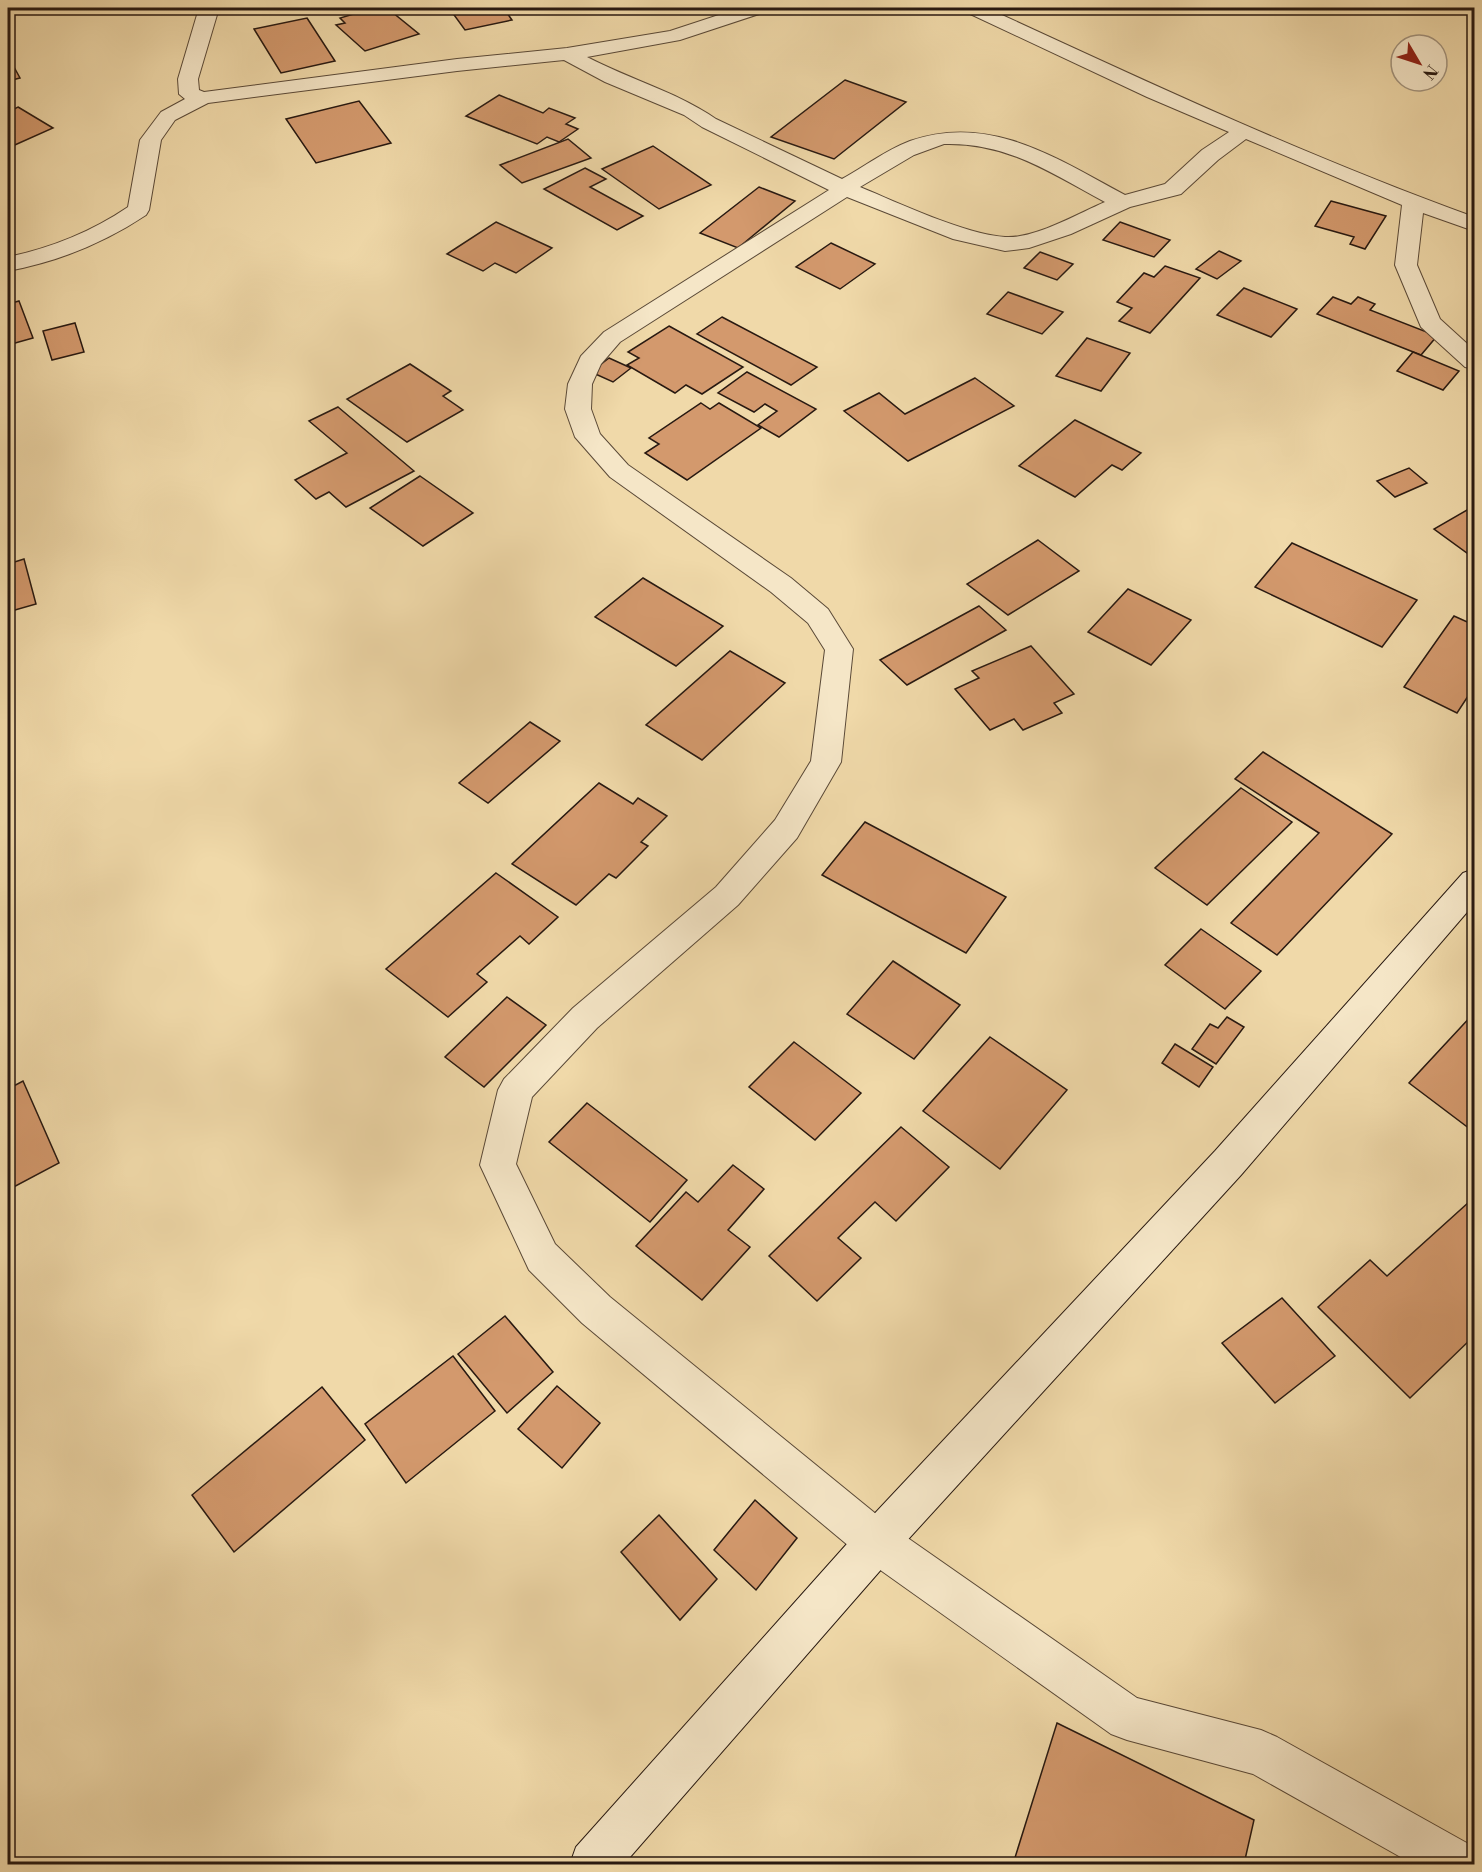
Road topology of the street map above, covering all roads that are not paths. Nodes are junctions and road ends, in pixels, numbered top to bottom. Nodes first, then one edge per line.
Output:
1 (209, 8) edge
2 (758, 8) edge
3 (973, 8) edge
4 (567, 54) junction
5 (203, 98) junction
6 (1244, 131) junction
7 (845, 188) junction
8 (1122, 202) junction
9 (1413, 202) junction
10 (1474, 224) edge
11 (8, 264) edge
12 (1474, 362) edge
13 (1474, 882) edge
14 (877, 1542) junction
15 (593, 1864) edge
16 (1458, 1864) edge

1 - 5 street
2 - 4 street
3 - 6 street
4 - 5 street
4 - 7 street
5 - 11 street
6 - 8 street
6 - 9 street
7 - 8 street
7 - 8 street
7 - 14 street
9 - 10 street
9 - 12 street
13 - 14 street
14 - 15 street
14 - 16 street

